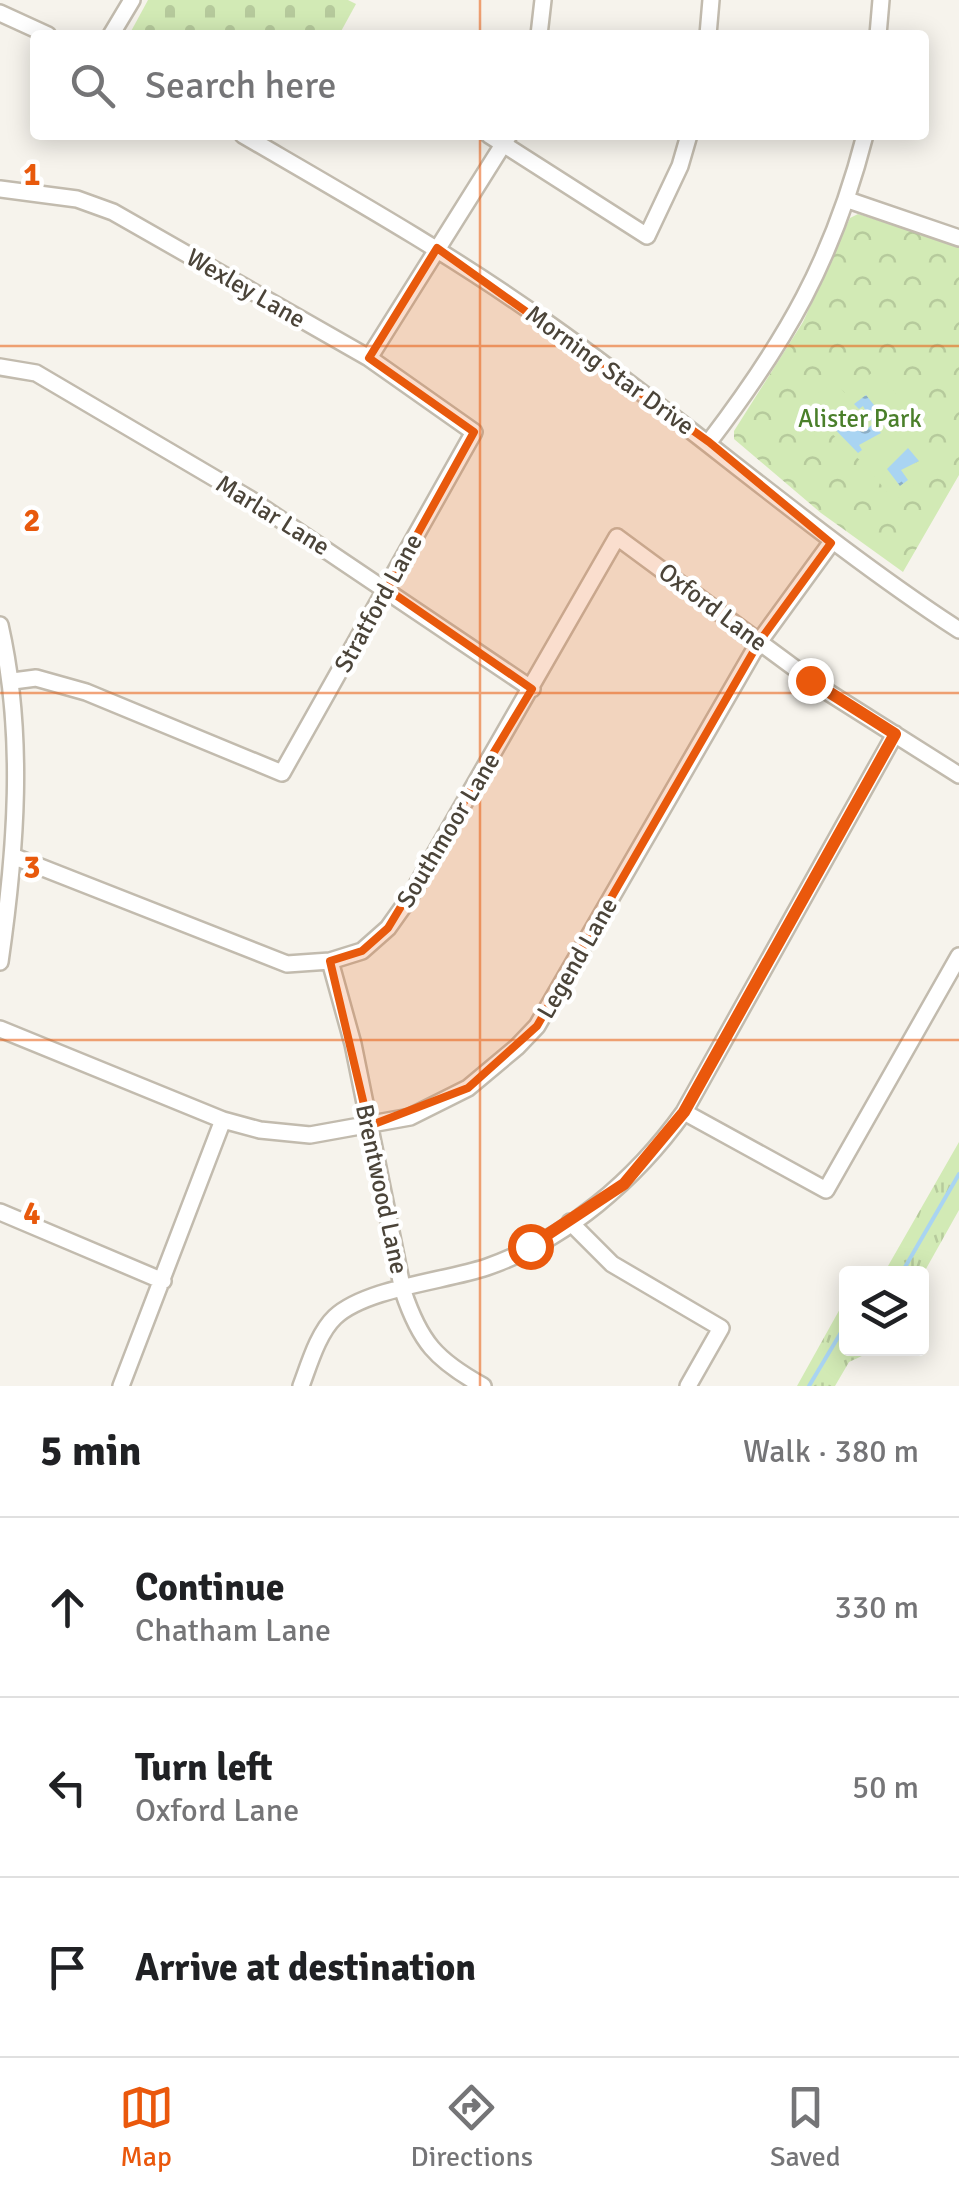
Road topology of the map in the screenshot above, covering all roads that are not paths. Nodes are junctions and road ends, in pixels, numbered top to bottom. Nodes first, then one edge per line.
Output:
1 (132, 0) edge
2 (543, 0) edge
3 (711, 0) edge
4 (881, 0) edge
5 (0, 13) edge
6 (37, 30) edge
7 (114, 30) edge
8 (540, 30) edge
9 (708, 30) edge
10 (878, 30) edge
11 (252, 140) edge
12 (506, 140) edge
13 (687, 140) edge
14 (864, 140) edge
15 (0, 189) edge
16 (848, 200) junction
17 (959, 238) edge
18 (437, 248) junction
19 (369, 358) junction
20 (0, 367) edge
21 (474, 432) joint
22 (709, 442) junction
23 (618, 537) joint
24 (831, 543) junction
25 (387, 589) junction
26 (0, 626) edge
27 (959, 630) edge
28 (759, 642) junction
29 (13, 681) junction
30 (532, 690) junction
31 (895, 734) junction
32 (959, 775) edge
33 (15, 857) junction
34 (959, 956) edge
35 (330, 961) junction
36 (0, 962) edge
37 (0, 1029) edge
38 (684, 1112) junction
39 (224, 1120) junction
40 (368, 1126) junction
41 (0, 1212) edge
42 (570, 1222) junction
43 (164, 1281) junction
44 (403, 1291) junction
45 (121, 1386) edge
46 (301, 1386) edge
47 (483, 1386) edge
48 (688, 1386) edge

1 - 7 street
2 - 8 street
3 - 9 street
4 - 10 street
5 - 6 street
11 - 18 street, Morning Star Drive
12 - 13 street
12 - 18 street
14 - 16 street
15 - 19 street, Wexley Lane
16 - 17 street
16 - 22 street
18 - 19 street
18 - 22 street, Morning Star Drive
19 - 21 street, Wexley Lane
20 - 25 street, Marlar Lane
21 - 25 street, Stratford Lane
22 - 24 street, Morning Star Drive
23 - 28 street, Oxford Lane
23 - 30 street, Southmoor Lane
24 - 27 street, Morning Star Drive
24 - 28 street, Legend Lane
25 - 29 street, Stratford Lane
25 - 30 street, Marlar Lane
26 - 29 street
28 - 31 street, Oxford Lane
28 - 40 street, Legend Lane
29 - 33 street
30 - 35 street, Southmoor Lane
31 - 32 street, Oxford Lane
31 - 38 street
33 - 35 street, Southmoor Lane
33 - 36 street
34 - 38 street
35 - 40 street, Brentwood Lane
37 - 39 street, Legend Lane
38 - 42 street
39 - 40 street, Legend Lane
39 - 43 street
40 - 44 street, Brentwood Lane
41 - 43 street
42 - 44 street
42 - 48 street
43 - 45 street
44 - 46 street
44 - 47 street, Brentwood Lane

